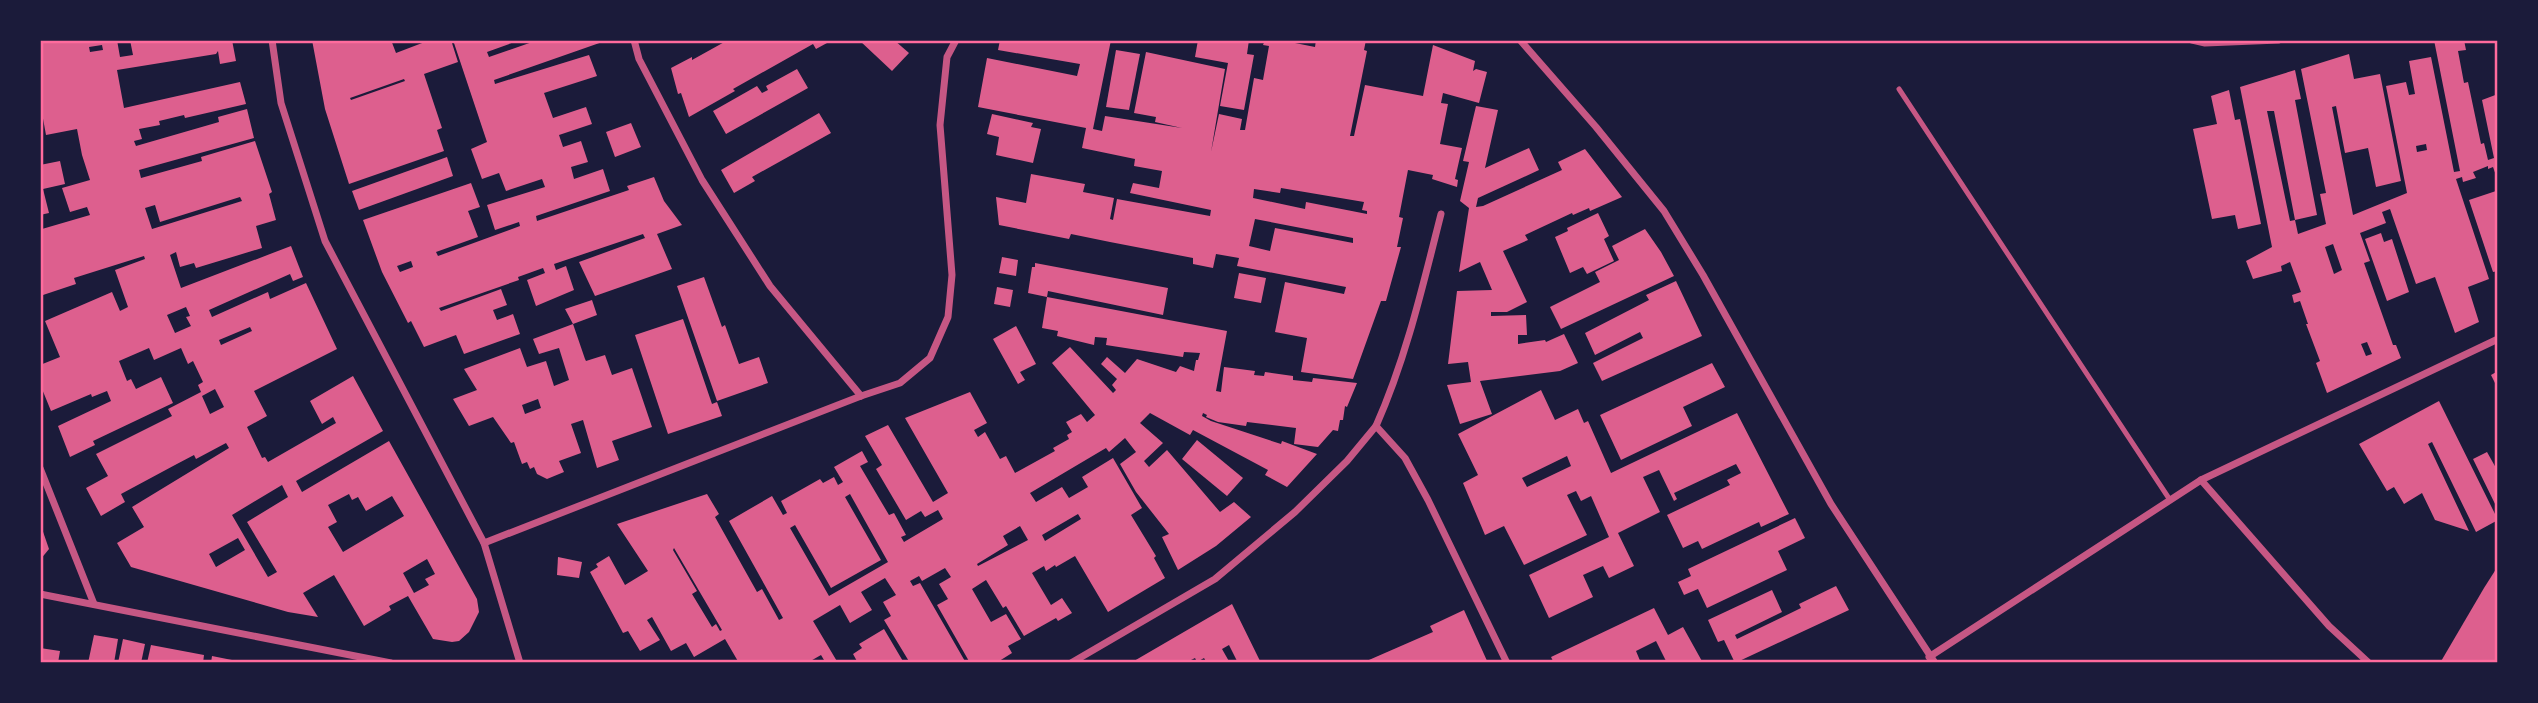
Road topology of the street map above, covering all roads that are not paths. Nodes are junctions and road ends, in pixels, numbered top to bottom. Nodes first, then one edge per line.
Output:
1 (272, 40) edge
2 (634, 40) edge
3 (956, 40) edge
4 (1520, 40) edge
5 (2192, 40) edge
6 (2279, 40) edge
7 (1899, 89) dead end
8 (1441, 214) dead end
9 (2498, 339) edge
10 (861, 396) junction
11 (1376, 426) junction
12 (40, 467) edge
13 (2201, 480) junction
14 (2170, 500) junction
15 (484, 543) junction
16 (40, 594) edge
17 (94, 604) junction
18 (1932, 660) edge
19 (391, 663) edge
20 (520, 663) edge
21 (1071, 663) edge
22 (1507, 663) edge
23 (2369, 663) edge

1 - 15 street
2 - 10 street
3 - 10 street
4 - 18 street
5 - 6 street
7 - 14 lane
8 - 11 street
9 - 13 street
10 - 15 street
11 - 21 street
11 - 22 street
12 - 17 street
13 - 14 street
13 - 23 street
14 - 18 street
15 - 20 street
16 - 17 street
17 - 19 street

